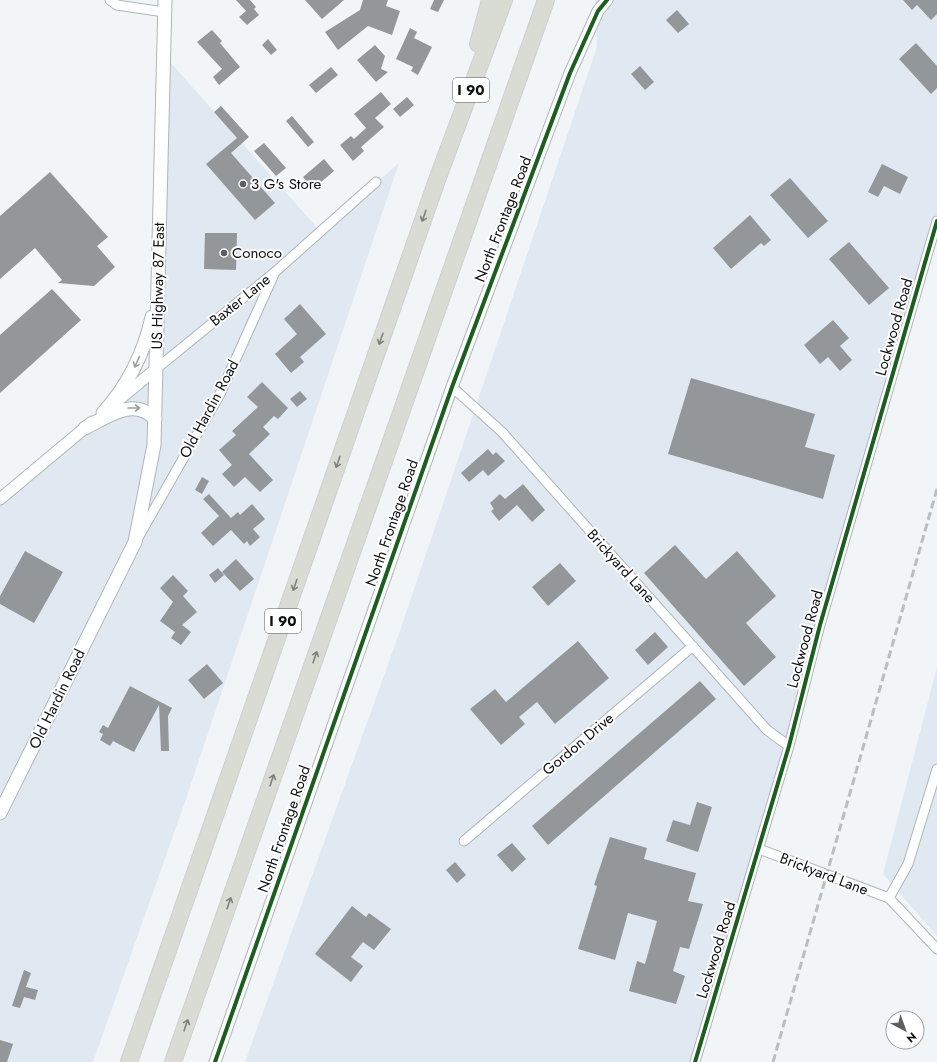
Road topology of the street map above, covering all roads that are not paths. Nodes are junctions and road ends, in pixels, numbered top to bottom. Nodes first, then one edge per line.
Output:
1 (110, 0) edge
2 (490, 0) edge
3 (504, 0) edge
4 (608, 0) edge
5 (546, 1) edge
6 (165, 6) edge
7 (437, 180) junction
8 (376, 182) dead end
9 (937, 221) edge
10 (275, 272) junction
11 (158, 284) junction
12 (156, 369) junction
13 (452, 387) junction
14 (103, 413) junction
15 (155, 419) junction
16 (85, 428) junction
17 (0, 499) edge
18 (135, 542) junction
19 (693, 646) junction
20 (789, 746) junction
21 (937, 769) edge
22 (0, 814) edge
23 (464, 841) dead end
24 (759, 849) junction
25 (889, 898) junction
26 (937, 949) edge
27 (129, 1062) edge
28 (173, 1062) edge
29 (215, 1062) edge
30 (695, 1062) edge

1 - 6 street
2 - 7 highway
3 - 7 highway, I 90
4 - 13 street, North Frontage Road
28 -> 5 highway, I 90
6 - 11 main road, US Highway 87 East
7 -> 27 highway, I 90
8 - 10 street, Baxter Lane
9 - 20 street, Lockwood Road
10 - 12 street, Baxter Lane
10 - 18 street, Old Hardin Road
11 - 12 main road, US Highway 87 East
11 -> 14 main road
12 - 14 street, US Highway 87 East
12 - 15 main road, Old Hardin Road
13 - 19 street, Brickyard Lane
13 - 29 street, North Frontage Road
14 - 16 street, US Highway 87 East
16 -> 15 main road
15 - 18 main road, Old Hardin Road
16 - 17 street, US Highway 87 East
18 - 22 main road, Old Hardin Road
19 - 20 street, Brickyard Lane
19 - 23 street, Gordon Drive
20 - 24 street, Lockwood Road
21 - 25 street
24 - 25 street, Brickyard Lane
24 - 30 street, Lockwood Road
25 - 26 street

